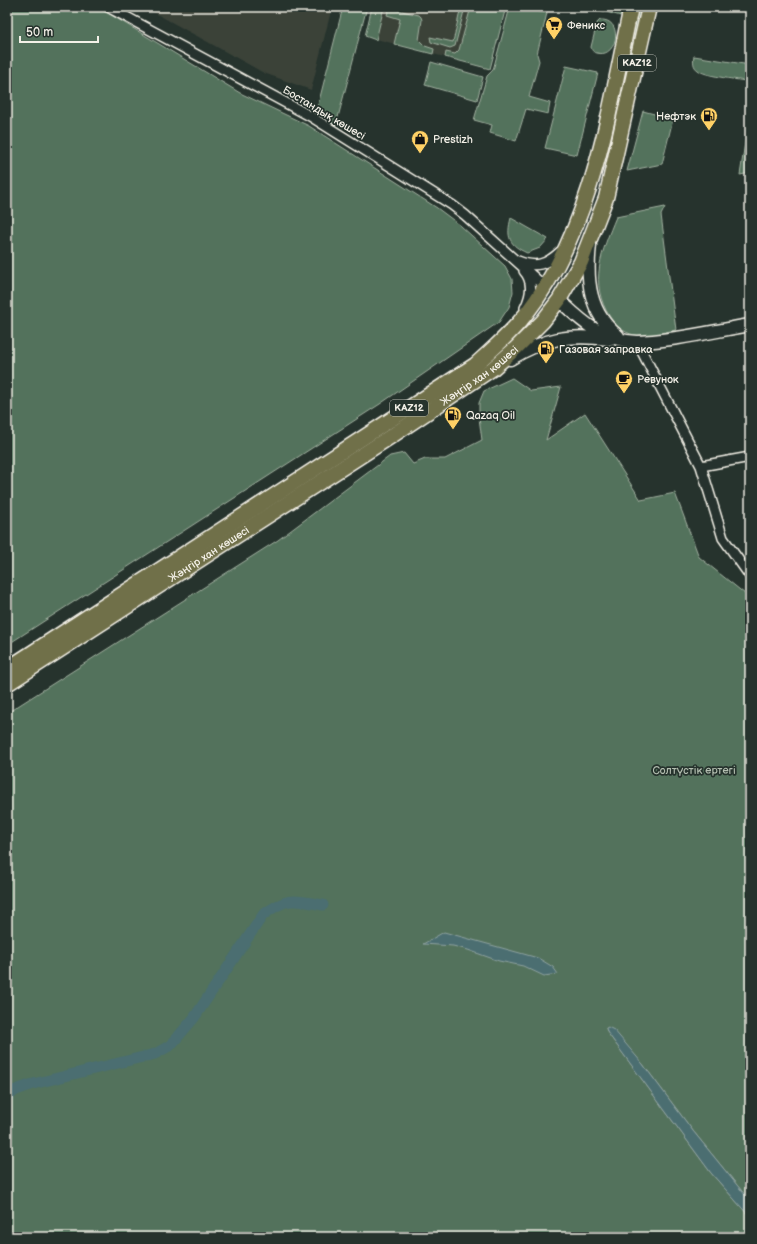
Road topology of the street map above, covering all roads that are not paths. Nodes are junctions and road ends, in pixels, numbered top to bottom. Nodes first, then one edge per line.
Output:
1 (108, 7) edge
2 (632, 7) edge
3 (649, 7) edge
4 (608, 115) junction
5 (625, 119) junction
6 (573, 233) junction
7 (591, 237) junction
8 (515, 259) junction
9 (545, 287) junction
10 (559, 300) junction
11 (517, 324) junction
12 (750, 325) edge
13 (624, 340) junction
14 (637, 342) junction
15 (492, 369) junction
16 (750, 457) edge
17 (701, 466) junction
18 (749, 575) edge
19 (7, 669) edge
20 (7, 684) edge

1 - 8 street, Бостандық көшесі
2 - 4 main road, Жәңгір хан көшесі / KAZ12
3 - 5 main road, Жәңгір хан көшесі / KAZ12
4 - 5 main road
4 - 6 main road, Жәңгір хан көшесі / KAZ12
5 - 7 main road, Жәңгір хан көшесі / KAZ12
6 - 8 street
6 - 9 main road, Жәңгір хан көшесі / KAZ12
7 - 10 main road, Жәңгір хан көшесі / KAZ12
7 - 13 main road
8 - 9 street
8 - 11 street
9 - 10 main road
9 - 11 main road, Жәңгір хан көшесі / KAZ12
10 - 13 main road
10 - 15 main road, Жәңгір хан көшесі / KAZ12
11 - 19 main road, Жәңгір хан көшесі / KAZ12
12 - 14 main road
13 - 14 main road
13 - 15 main road
14 - 17 street
15 - 20 main road, Жәңгір хан көшесі / KAZ12
16 - 17 street
17 - 18 street

